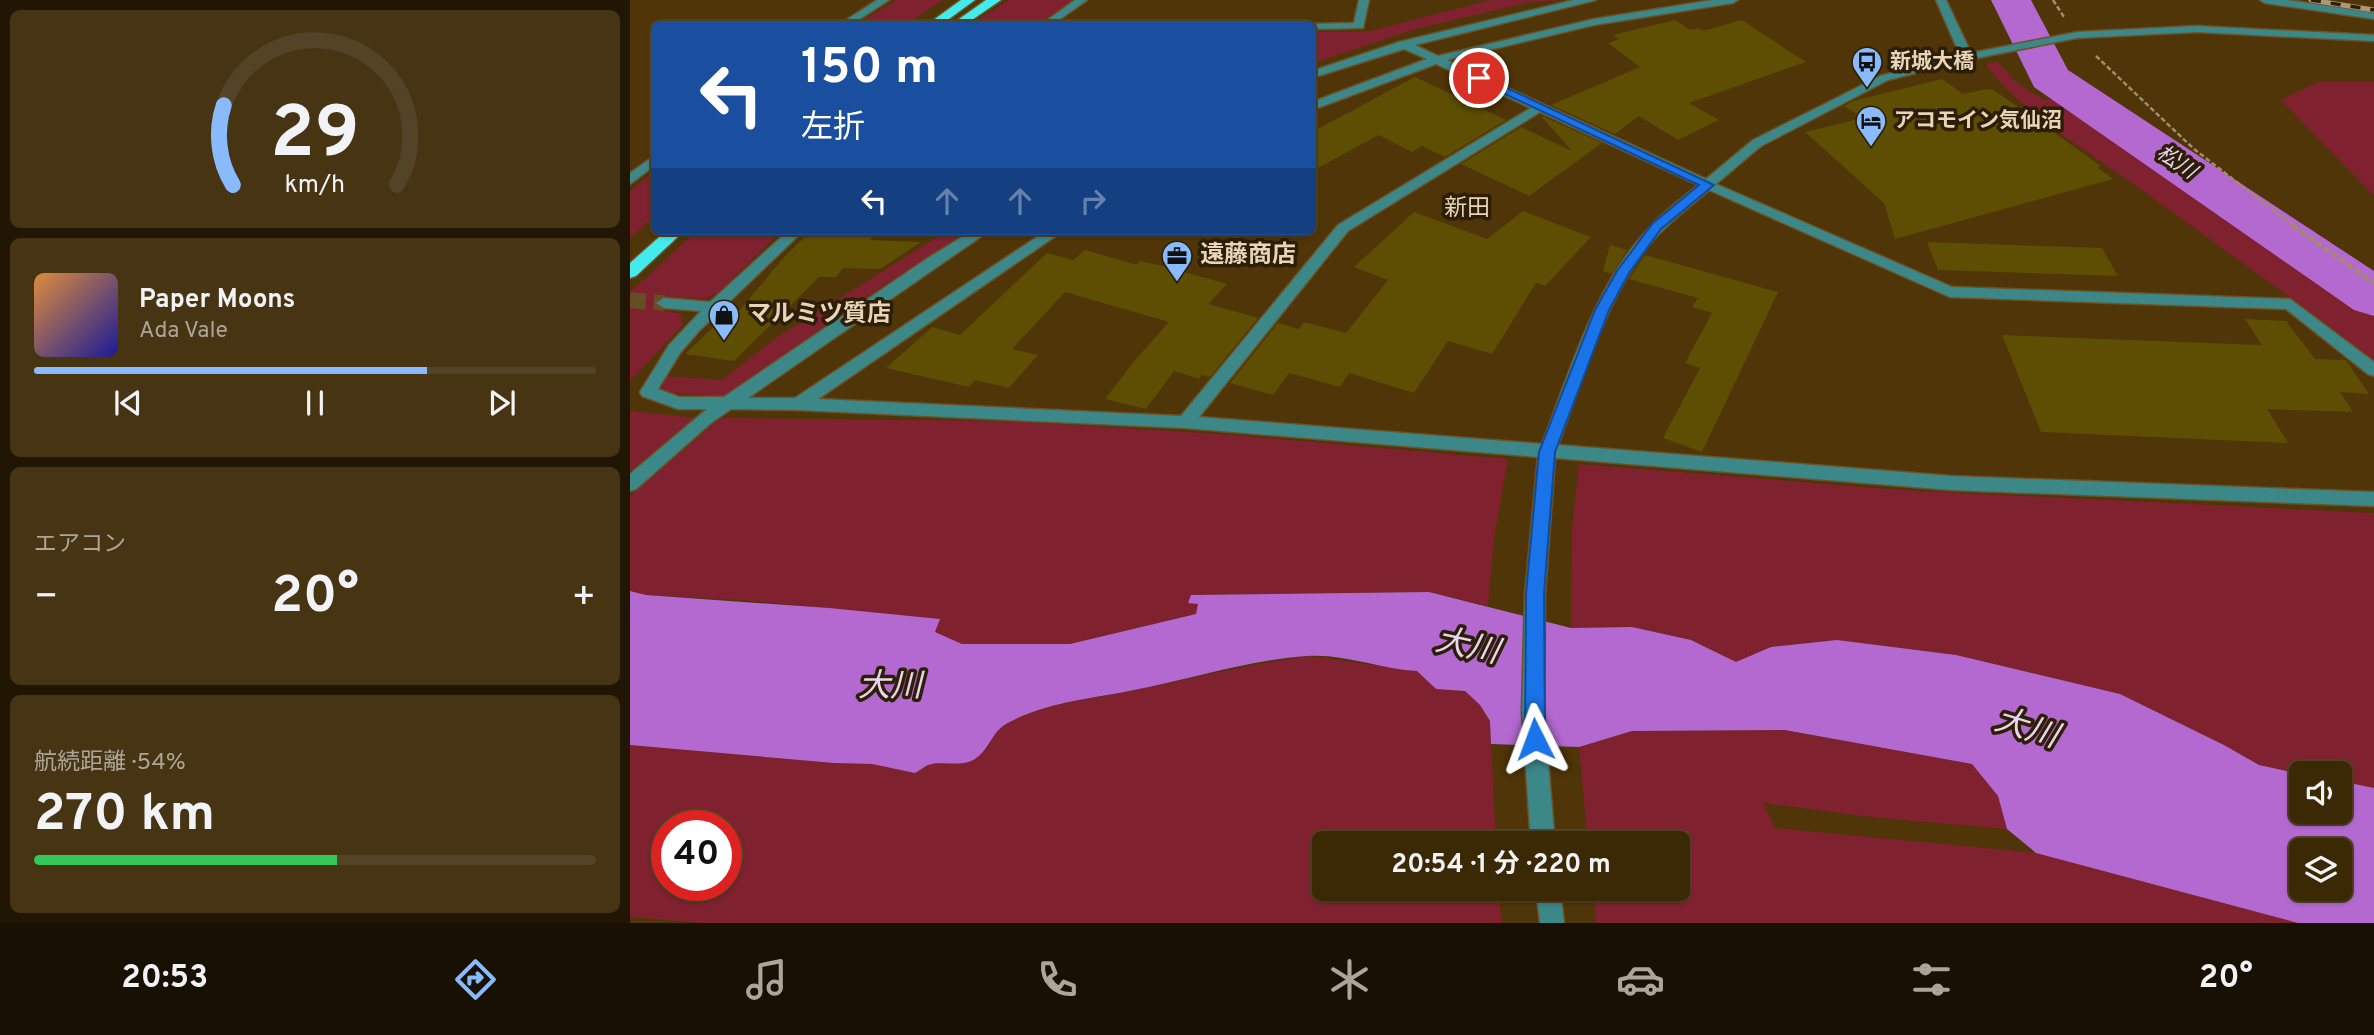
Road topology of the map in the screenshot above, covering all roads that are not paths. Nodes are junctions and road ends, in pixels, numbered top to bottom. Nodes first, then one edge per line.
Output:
1 (884, 0) edge
2 (969, 0) edge
3 (995, 0) edge
4 (1082, 0) edge
5 (1364, 0) edge
6 (1591, 0) edge
7 (1733, 0) edge
8 (1941, 0) edge
9 (2265, 0) edge
10 (2374, 16) edge
11 (850, 21) edge
12 (938, 21) edge
13 (963, 21) edge
14 (1051, 21) edge
15 (1316, 26) edge
16 (2374, 38) edge
17 (1403, 44) junction
18 (1967, 57) junction
19 (1438, 59) junction
20 (1316, 74) edge
21 (1316, 105) edge
22 (1540, 107) junction
23 (651, 162) edge
24 (633, 175) edge
25 (1708, 185) junction
26 (672, 235) edge
27 (792, 235) edge
28 (975, 235) edge
29 (1050, 235) edge
30 (630, 272) edge
31 (664, 303) tunnel mouth
32 (716, 307) junction
33 (2374, 370) edge
34 (729, 402) junction
35 (797, 404) junction
36 (1185, 422) junction
37 (1547, 452) junction
38 (630, 484) edge
39 (2374, 499) edge
40 (1542, 831) edge
41 (1549, 901) edge
42 (1552, 923) edge

1 - 11 street
2 - 12 highway
3 - 13 highway
4 - 14 street
5 - 15 street
6 - 17 street
7 - 19 street
8 - 18 street
9 - 10 street
16 - 18 street
17 - 19 street
17 - 20 street
18 - 25 street
19 - 21 street
19 - 22 street
22 - 25 street
22 - 36 street
23 - 24 street
25 - 33 street
25 - 37 street
26 - 30 highway
27 - 32 street
28 - 34 street
29 - 35 street
31 - 32 street
32 - 34 street
34 - 35 street
34 - 38 street
35 - 36 street
36 - 37 street
37 - 39 street
37 - 40 street
41 - 42 street

